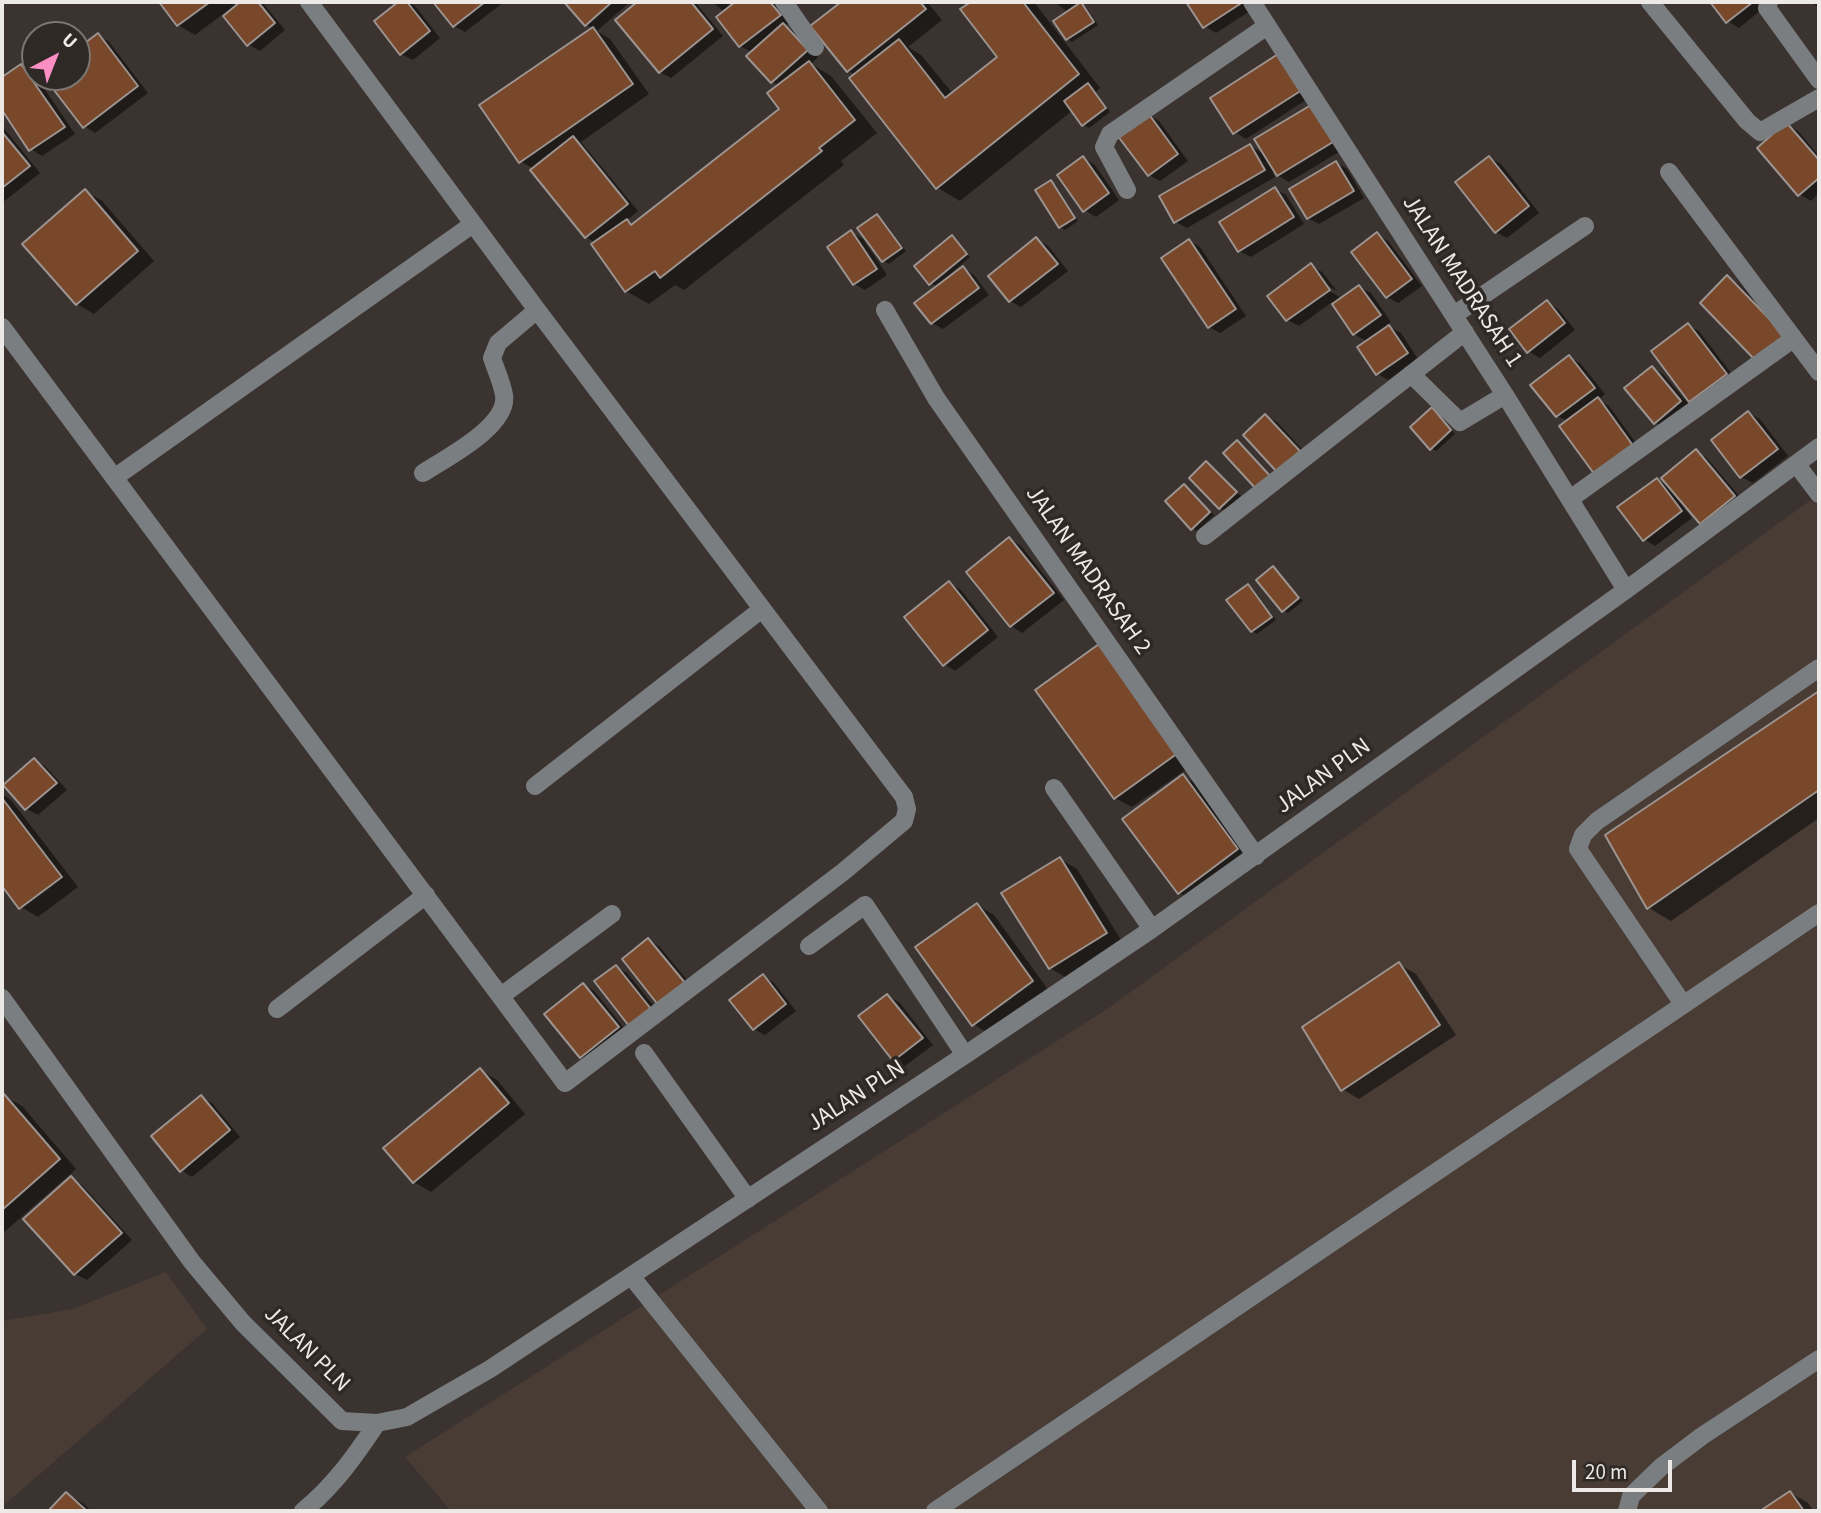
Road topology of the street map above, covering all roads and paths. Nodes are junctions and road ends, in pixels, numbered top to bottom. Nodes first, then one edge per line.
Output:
1 (784, 2) edge
2 (1252, 2) edge
3 (1650, 2) edge
4 (1769, 2) edge
5 (315, 4) edge
6 (1267, 26) junction
7 (815, 47) dead end
8 (1819, 80) edge
9 (1819, 98) edge
10 (1669, 172) dead end
11 (1127, 190) dead end
12 (473, 224) junction
13 (1585, 226) dead end
14 (537, 310) junction
15 (885, 310) dead end
16 (1454, 315) junction
17 (2, 327) edge
18 (1465, 332) junction
19 (1793, 339) junction
20 (1819, 372) edge
21 (1411, 374) junction
22 (1505, 395) junction
23 (1819, 447) edge
24 (1797, 465) junction
25 (423, 473) dead end
26 (114, 478) junction
27 (1819, 494) edge
28 (1570, 499) junction
29 (1205, 536) dead end
30 (1626, 590) junction
31 (762, 609) junction
32 (1819, 668) edge
33 (535, 786) dead end
34 (1054, 788) dead end
35 (1256, 856) junction
36 (425, 895) junction
37 (1819, 913) edge
38 (612, 914) dead end
39 (1152, 929) junction
40 (809, 946) dead end
41 (501, 996) junction
42 (3, 1004) edge
43 (1683, 1004) junction
44 (277, 1009) dead end
45 (644, 1054) dead end
46 (965, 1055) junction
47 (748, 1199) junction
48 (631, 1276) junction
49 (1819, 1359) edge
50 (377, 1423) junction
51 (303, 1511) edge
52 (820, 1511) edge
53 (934, 1511) edge
54 (1627, 1511) edge

1 - 7 street
2 - 6 street, JALAN MADRASAH 1
3 - 9 street
4 - 8 street
5 - 12 street
6 - 11 street
6 - 16 street, JALAN MADRASAH 1
10 - 19 street
12 - 14 street
12 - 26 street
13 - 16 street
14 - 25 street
14 - 31 street
15 - 35 street, JALAN MADRASAH 2
16 - 18 street, JALAN MADRASAH 1
17 - 26 street
18 - 21 street
18 - 22 street, JALAN MADRASAH 1
19 - 20 street
19 - 28 street
21 - 22 street
21 - 29 street
22 - 28 street, JALAN MADRASAH 1
23 - 24 street, JALAN PLN
24 - 27 street
24 - 30 street, JALAN PLN
26 - 36 street
28 - 30 street, JALAN MADRASAH 1
30 - 35 street, JALAN PLN
31 - 33 street
31 - 41 street
32 - 43 street
34 - 39 street
35 - 39 street, JALAN PLN
36 - 41 street
36 - 44 street
37 - 43 street
38 - 41 street
39 - 46 street, JALAN PLN
40 - 46 street
42 - 50 street, JALAN PLN
43 - 53 street
45 - 47 street
46 - 47 street, JALAN PLN
47 - 48 street, JALAN PLN
48 - 50 street, JALAN PLN
48 - 52 street
49 - 54 street
50 - 51 street

